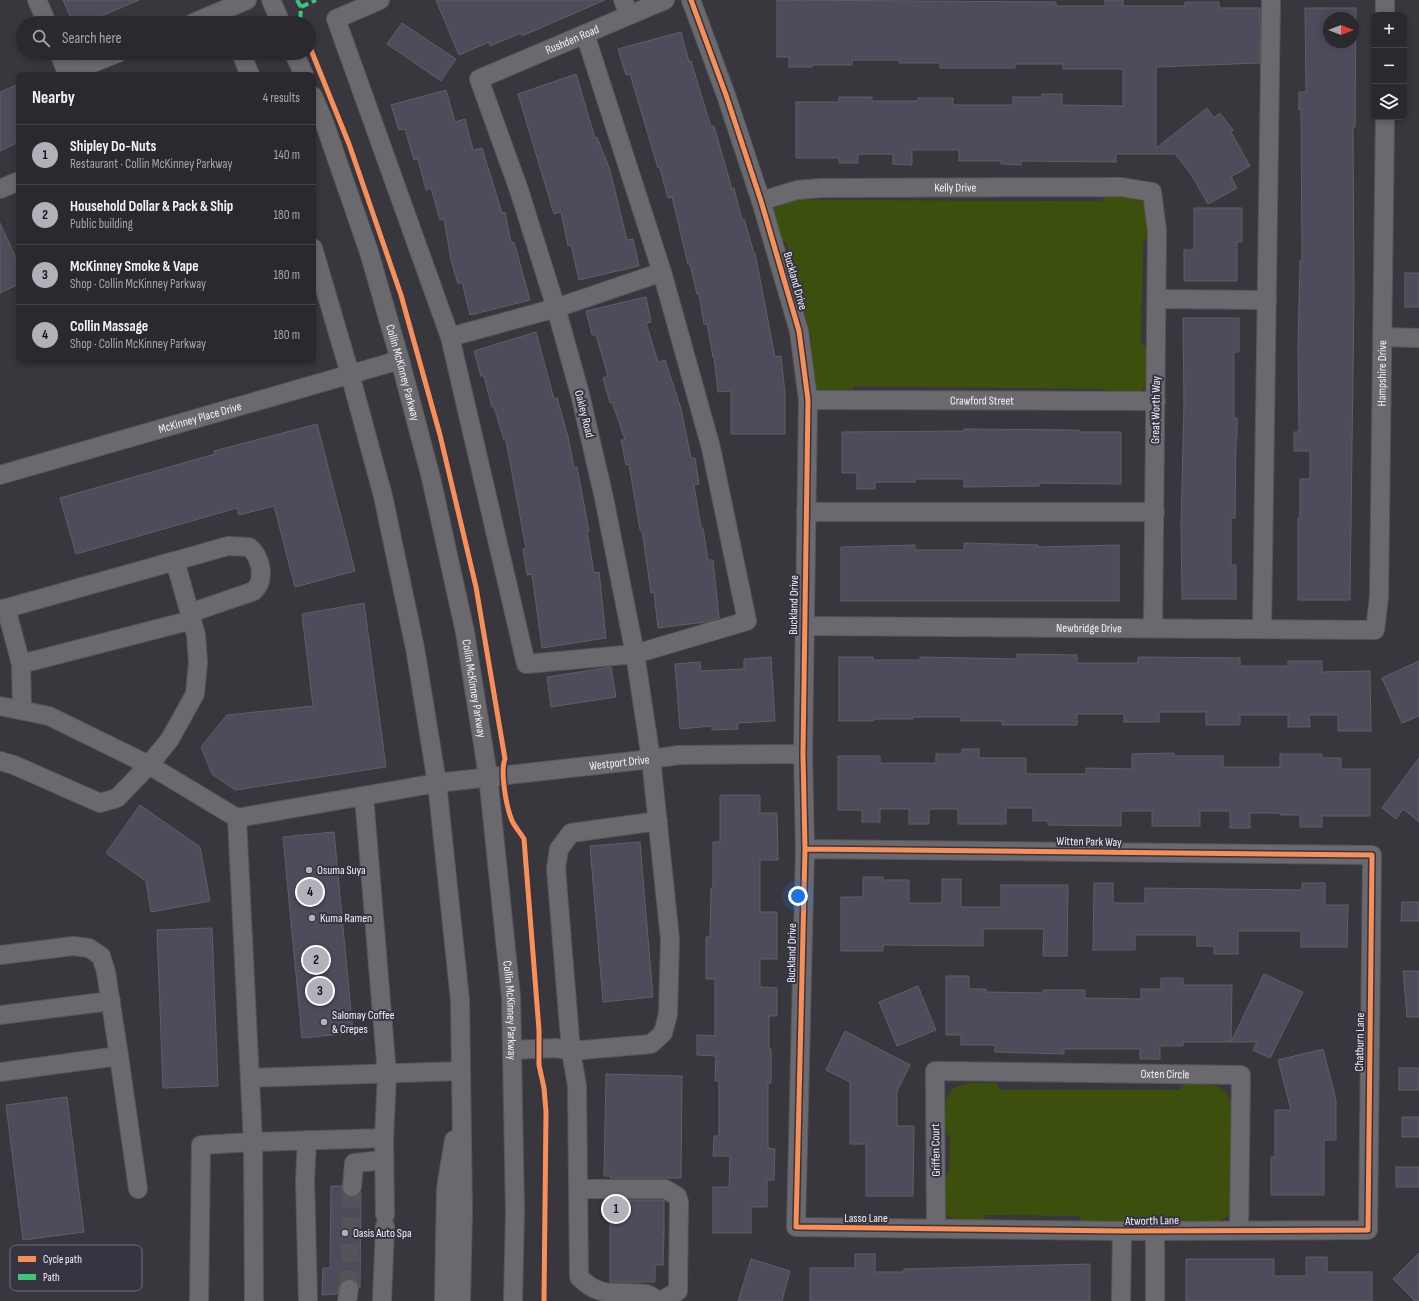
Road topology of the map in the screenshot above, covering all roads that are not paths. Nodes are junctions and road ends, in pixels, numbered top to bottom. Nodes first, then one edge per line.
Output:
1 (37, 0) edge
2 (247, 0) edge
3 (271, 0) edge
4 (380, 0) edge
5 (665, 0) edge
6 (691, 0) edge
7 (1271, 0) edge
8 (1385, 0) edge
9 (626, 8) edge
10 (224, 11) edge
11 (1385, 12) edge
12 (43, 16) edge
13 (211, 16) edge
14 (278, 16) edge
15 (585, 34) junction
16 (62, 60) edge
17 (101, 60) edge
18 (244, 60) edge
19 (297, 60) edge
20 (67, 72) edge
21 (73, 72) edge
22 (249, 72) edge
23 (303, 72) edge
24 (479, 79) joint
25 (316, 103) edge
26 (1385, 120) edge
27 (16, 181) edge
28 (0, 189) edge
29 (1152, 192) joint
30 (761, 201) junction
31 (316, 258) edge
32 (662, 272) junction
33 (1157, 299) junction
34 (1267, 300) junction
35 (556, 308) junction
36 (1383, 337) junction
37 (450, 338) junction
38 (1419, 338) edge
39 (400, 360) junction
40 (350, 374) junction
41 (808, 400) junction
42 (1156, 401) junction
43 (0, 476) edge
44 (806, 512) junction
45 (1155, 512) junction
46 (175, 561) junction
47 (3, 609) edge
48 (191, 616) junction
49 (804, 626) junction
50 (1153, 628) junction
51 (1262, 629) junction
52 (1375, 630) joint
53 (635, 654) junction
54 (21, 664) junction
55 (0, 706) edge
56 (22, 710) junction
57 (803, 754) junction
58 (651, 760) junction
59 (0, 761) edge
60 (149, 765) junction
61 (488, 776) junction
62 (437, 783) junction
63 (364, 796) junction
64 (237, 818) junction
65 (658, 821) junction
66 (805, 849) junction
67 (1372, 855) joint
68 (0, 955) edge
69 (111, 1001) junction
70 (0, 1015) edge
71 (513, 1050) junction
72 (571, 1051) junction
73 (119, 1056) junction
74 (461, 1071) junction
75 (935, 1071) joint
76 (0, 1072) edge
77 (387, 1074) junction
78 (250, 1078) junction
79 (462, 1090) junction
80 (384, 1138) junction
81 (307, 1140) junction
82 (253, 1142) junction
83 (384, 1160) junction
84 (352, 1186) tunnel mouth
85 (138, 1189) dead end
86 (579, 1189) junction
87 (796, 1228) joint
88 (936, 1228) junction
89 (1239, 1230) junction
90 (1368, 1230) joint
91 (1122, 1231) junction
92 (1155, 1231) junction
93 (199, 1301) edge
94 (254, 1301) edge
95 (308, 1301) edge
96 (382, 1301) edge
97 (444, 1301) edge
98 (461, 1301) edge
99 (513, 1301) edge
100 (660, 1301) edge
101 (1121, 1301) edge
102 (1154, 1301) edge

1 - 12 street
2 - 10 street
3 - 14 street
4 - 37 street
5 - 9 street, Rushden Road
6 - 30 street, Buckland Drive
7 - 34 street
8 - 11 street
9 - 15 street, Rushden Road
10 - 13 street
15 - 24 street, Rushden Road
15 - 32 street
16 - 20 street
17 - 21 street
18 - 22 street
19 - 23 street
24 - 35 street, Oakley Road
25 - 39 street, Collin McKinney Parkway
26 - 36 street, Hampshire Drive
27 - 28 street
29 - 30 street, Kelly Drive
29 - 33 street, Great Worth Way
30 - 41 street, Buckland Drive
31 - 40 street
32 - 35 street
32 - 53 street
33 - 34 street
33 - 42 street, Great Worth Way
34 - 51 street
35 - 37 street
35 - 53 street, Oakley Road
36 - 38 street
36 - 52 street, Hampshire Drive
37 - 53 street
39 - 40 street, McKinney Place Drive
39 - 61 street, Collin McKinney Parkway
40 - 43 street, McKinney Place Drive
40 - 62 street
41 - 42 street, Crawford Street
41 - 44 street, Buckland Drive
42 - 45 street, Great Worth Way
44 - 45 street
44 - 49 street, Buckland Drive
45 - 50 street, Great Worth Way
46 - 47 street
46 - 48 street
46 - 48 street
47 - 54 street
48 - 54 street
48 - 60 street
49 - 50 street, Newbridge Drive
49 - 57 street, Buckland Drive
50 - 51 street, Newbridge Drive
51 - 52 street, Newbridge Drive
53 - 58 street, Oakley Road
54 - 56 street
55 - 56 street
56 - 60 street
57 - 58 street, Westport Drive
57 - 66 street, Buckland Drive
58 - 61 street, Westport Drive
58 - 65 street, Oakley Road
59 - 60 street
60 - 64 street
61 - 62 street, Westport Drive
61 - 71 street, Collin McKinney Parkway
62 - 63 street, Westport Drive
62 - 74 street
63 - 64 street, Westport Drive
63 - 77 street
64 - 78 street
65 - 72 street, Oakley Road
65 - 72 street
66 - 67 street, Witten Park Way
66 - 87 street, Buckland Drive
67 - 90 street, Chatburn Lane
68 - 69 street
69 - 70 street
69 - 73 street
71 - 72 street, Oakley Road
71 - 99 street, Collin McKinney Parkway
72 - 86 street
73 - 76 street
73 - 85 street
74 - 77 street
74 - 79 street
75 - 88 street, Griffen Court
75 - 89 street, Oxten Circle
77 - 78 street
77 - 80 street
78 - 82 street
79 - 97 street
79 - 98 street
80 - 81 street
80 - 83 street
81 - 82 street
81 - 95 street
82 - 93 street
82 - 94 street
83 - 84 street
83 - 96 street
86 - 100 street
86 - 100 street
87 - 88 street, Lasso Lane
88 - 91 street, Atworth Lane
89 - 90 street, Atworth Lane
89 - 92 street, Atworth Lane
91 - 92 street, Atworth Lane
91 - 101 street
92 - 102 street

